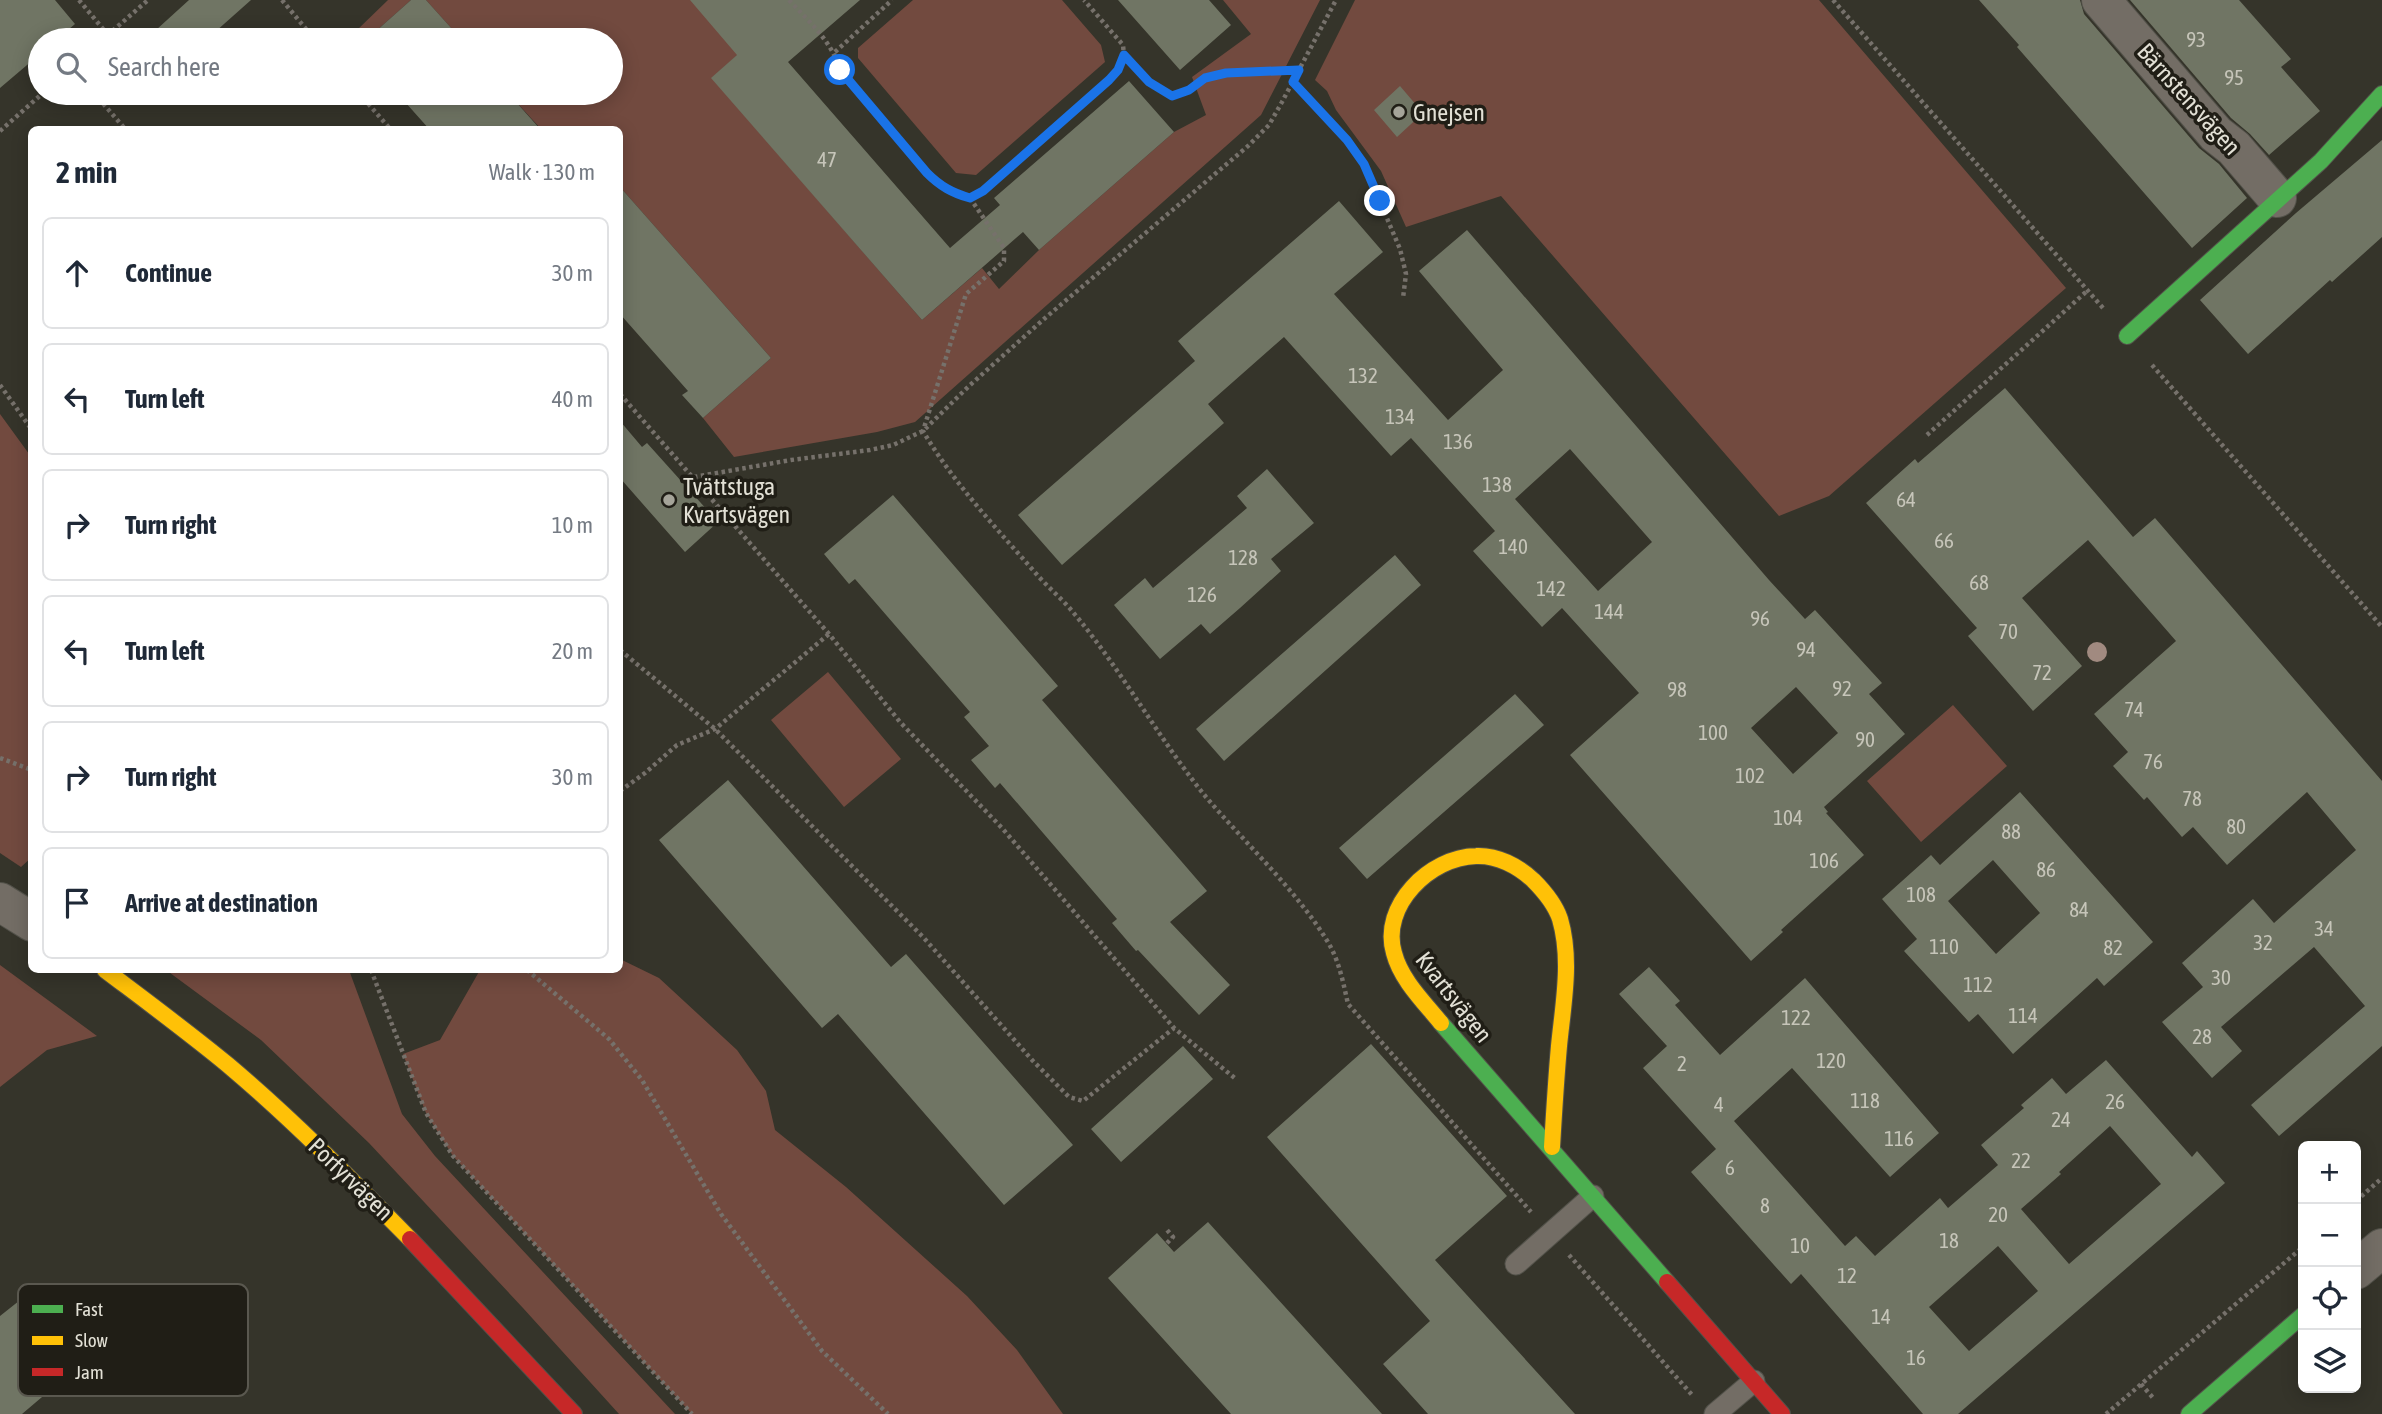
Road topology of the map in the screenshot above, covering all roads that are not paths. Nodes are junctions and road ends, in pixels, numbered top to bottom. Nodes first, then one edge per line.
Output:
1 (2101, 0) edge
2 (2382, 94) edge
3 (2277, 198) junction
4 (2127, 336) dead end
5 (0, 902) edge
6 (28, 920) edge
7 (109, 973) edge
8 (1552, 1147) junction
9 (1593, 1196) junction
10 (2382, 1248) edge
11 (1516, 1264) dead end
12 (2360, 1267) edge
13 (2298, 1319) edge
14 (1754, 1381) junction
15 (574, 1414) edge
16 (1716, 1414) edge
17 (1782, 1414) edge
18 (2189, 1414) edge

1 - 3 street, Bärnstensvägen
2 - 3 street
3 - 4 street
5 - 6 street
7 - 15 street, Porfyrvägen
8 - 8 street, Kvartsvägen
8 - 9 street, Kvartsvägen
9 - 11 lane
9 - 14 street, Kvartsvägen
10 - 12 street
13 - 18 street
14 - 16 lane
14 - 17 street, Kvartsvägen

